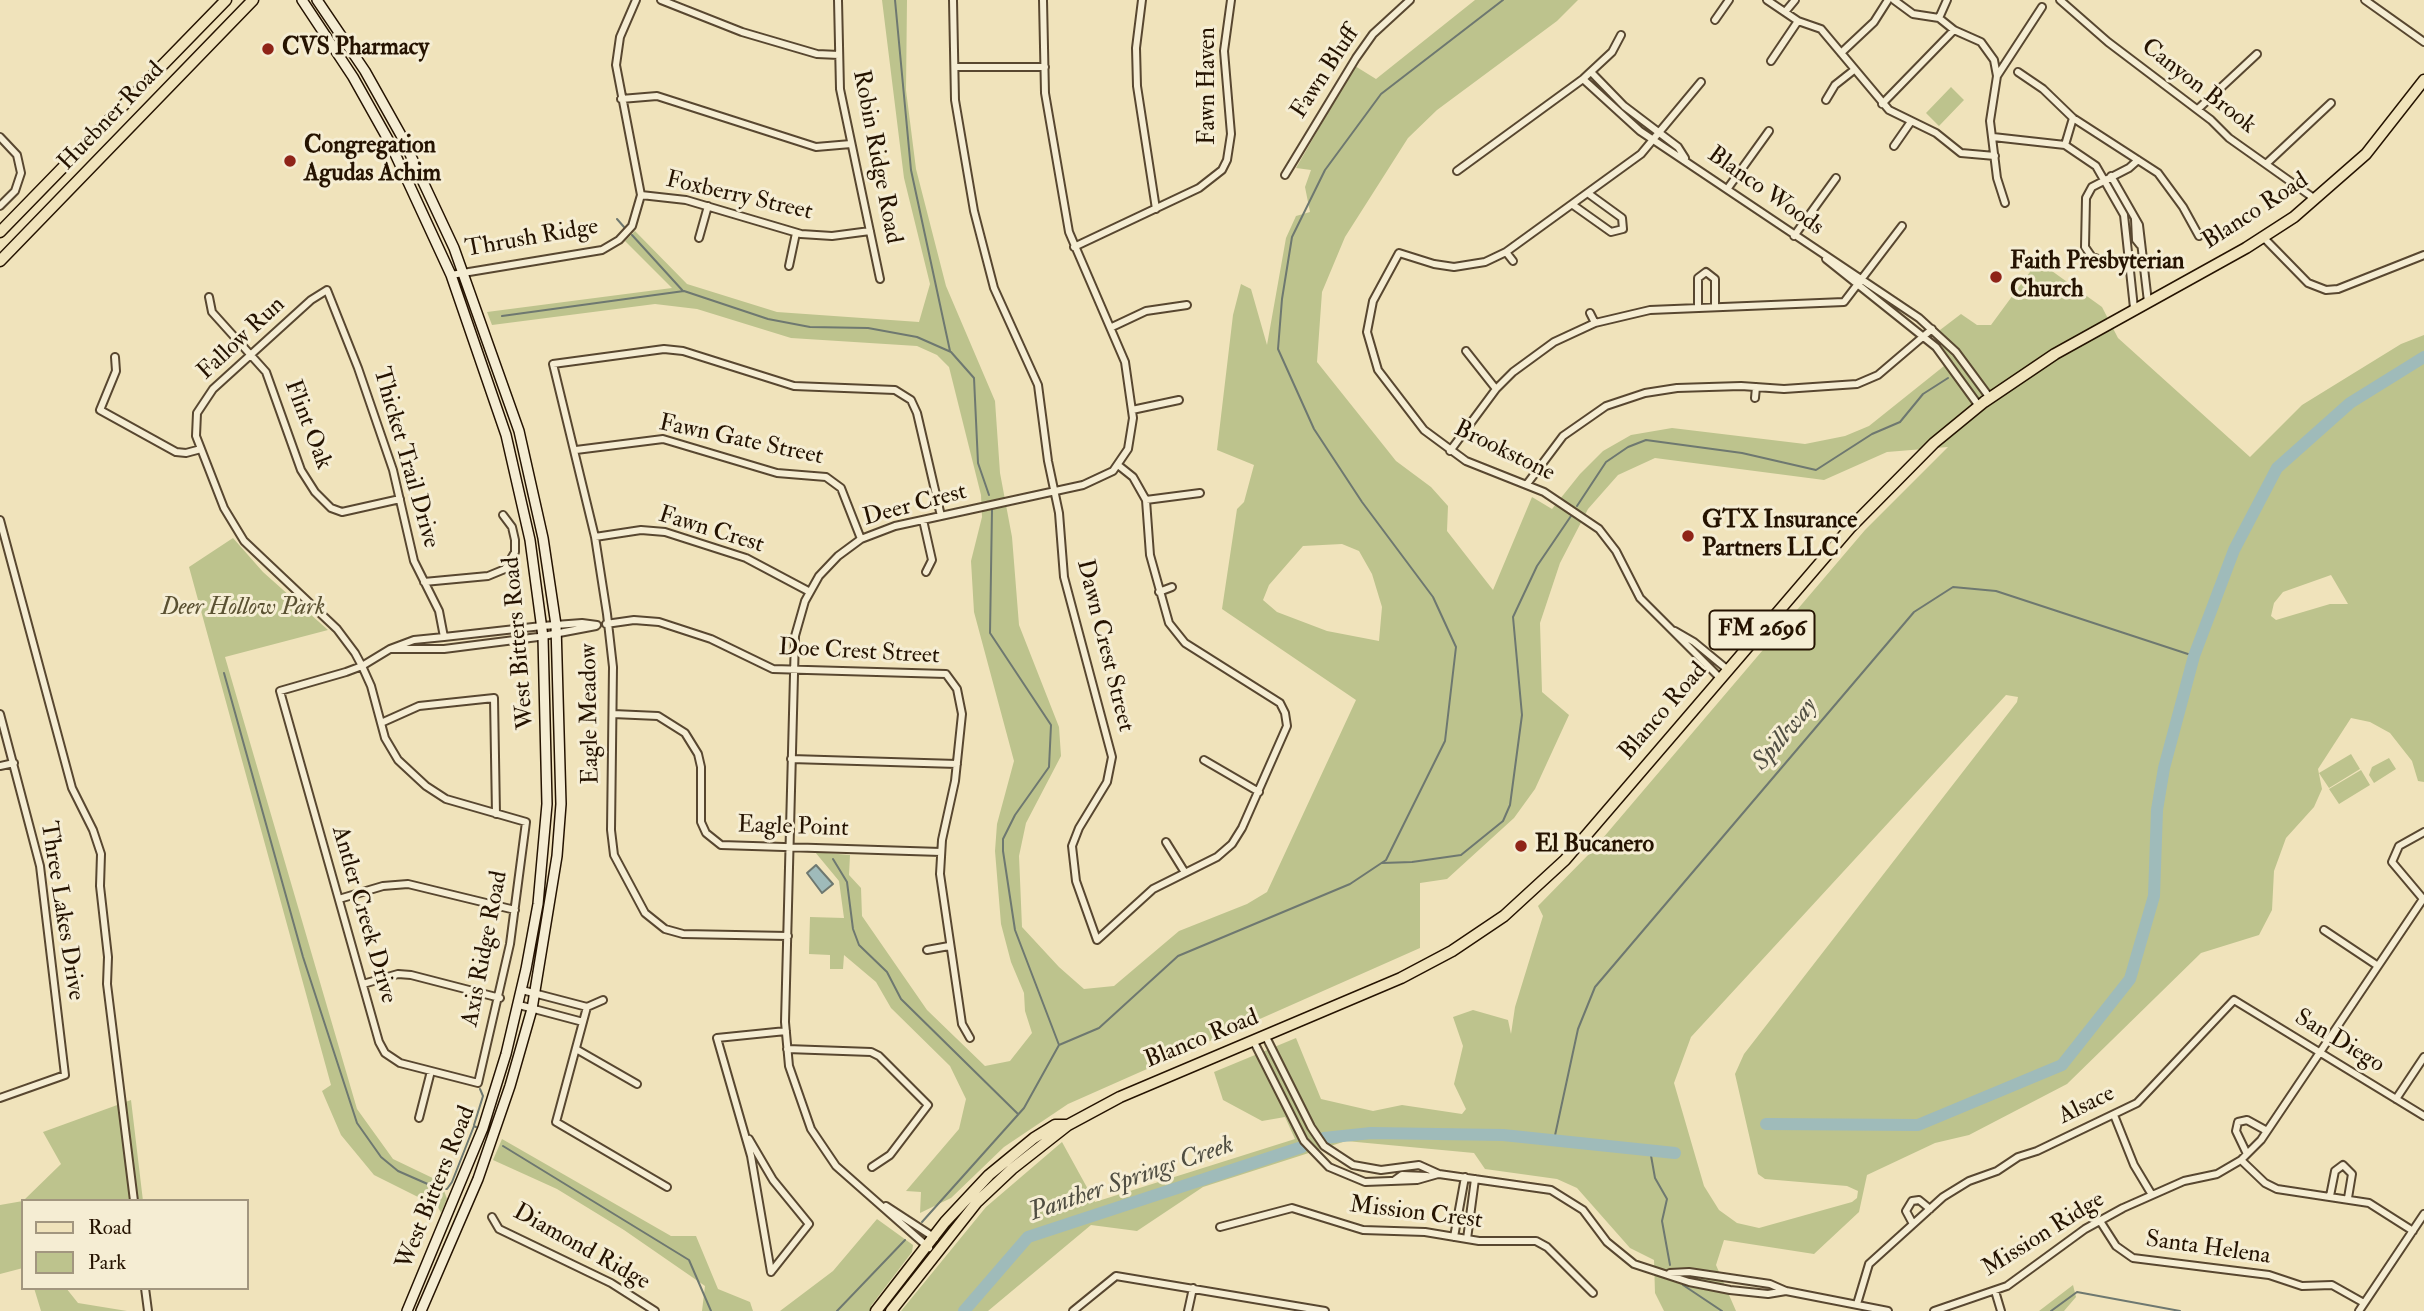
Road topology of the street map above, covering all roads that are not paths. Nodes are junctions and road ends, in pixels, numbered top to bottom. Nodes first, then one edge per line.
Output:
1 (226, 0) edge
2 (253, 0) edge
3 (302, 0) edge
4 (317, 0) edge
5 (636, 0) edge
6 (661, 0) edge
7 (838, 0) edge
8 (953, 0) edge
9 (1043, 0) edge
10 (1142, 0) edge
11 (1231, 0) edge
12 (1410, 0) edge
13 (1729, 0) edge
14 (1767, 0) edge
15 (1795, 0) edge
16 (1888, 0) edge
17 (1894, 0) edge
18 (1947, 0) edge
19 (2060, 0) edge
20 (2365, 0) edge
21 (2070, 3) edge
22 (2042, 7) dead end
23 (1785, 12) junction
24 (1939, 19) junction
25 (1715, 20) dead end
26 (1798, 21) junction
27 (1954, 30) junction
28 (1621, 35) dead end
29 (2424, 42) edge
30 (1841, 53) junction
31 (2257, 54) dead end
32 (839, 55) junction
33 (1771, 61) dead end
34 (1045, 67) junction
35 (955, 68) junction
36 (1854, 70) junction
37 (365, 71) junction
38 (1591, 72) junction
39 (2018, 72) dead end
40 (1997, 76) junction
41 (353, 77) junction
42 (149, 79) junction
43 (1583, 79) junction
44 (2424, 80) edge
45 (1700, 82) dead end
46 (162, 94) junction
47 (621, 99) junction
48 (1826, 100) dead end
49 (2331, 103) dead end
50 (1882, 104) junction
51 (2198, 110) junction
52 (2073, 118) junction
53 (1910, 123) junction
54 (1769, 131) dead end
55 (1661, 134) junction
56 (0, 137) edge
57 (1993, 137) junction
58 (1654, 141) junction
59 (851, 144) junction
60 (2065, 145) junction
61 (1894, 146) dead end
62 (1995, 156) junction
63 (1686, 159) junction
64 (2138, 160) junction
65 (2266, 164) junction
66 (1457, 171) dead end
67 (1285, 176) dead end
68 (2108, 177) junction
69 (1836, 178) dead end
70 (1728, 188) junction
71 (1589, 194) junction
72 (641, 195) junction
73 (2316, 200) junction
74 (2006, 203) dead end
75 (1573, 205) junction
76 (0, 206) edge
77 (708, 206) junction
78 (1156, 209) junction
79 (1902, 226) dead end
80 (870, 231) junction
81 (0, 232) edge
82 (796, 233) junction
83 (1794, 236) junction
84 (2199, 236) dead end
85 (699, 238) dead end
86 (2264, 238) junction
87 (1074, 247) junction
88 (1506, 252) junction
89 (2424, 254) edge
90 (1822, 255) junction
91 (0, 261) edge
92 (1513, 261) dead end
93 (2111, 263) dead end
94 (789, 266) dead end
95 (461, 271) junction
96 (451, 275) junction
97 (880, 279) dead end
98 (1864, 279) junction
99 (1858, 287) junction
100 (327, 290) joint
101 (209, 297) dead end
102 (2148, 302) junction
103 (1187, 305) dead end
104 (1715, 307) junction
105 (1698, 308) junction
106 (2134, 308) junction
107 (1590, 313) dead end
108 (1595, 323) junction
109 (1112, 327) junction
110 (1933, 329) junction
111 (1926, 338) junction
112 (1466, 351) dead end
113 (254, 355) junction
114 (115, 357) dead end
115 (1756, 387) junction
116 (1496, 389) junction
117 (1755, 398) dead end
118 (1990, 398) junction
119 (1179, 400) dead end
120 (1979, 405) junction
121 (1132, 410) junction
122 (201, 449) junction
123 (576, 450) junction
124 (1450, 451) junction
125 (1118, 465) junction
126 (1527, 484) junction
127 (1054, 492) junction
128 (1200, 493) dead end
129 (400, 499) junction
130 (1146, 500) junction
131 (503, 515) dead end
132 (941, 516) junction
133 (0, 520) edge
134 (923, 520) junction
135 (595, 537) junction
136 (861, 540) junction
137 (926, 572) dead end
138 (424, 582) junction
139 (1172, 587) dead end
140 (810, 592) junction
141 (1159, 592) junction
142 (608, 624) junction
143 (1670, 628) junction
144 (556, 630) junction
145 (543, 632) junction
146 (444, 637) junction
147 (390, 649) junction
148 (362, 666) junction
149 (793, 670) junction
150 (1728, 670) junction
151 (1721, 679) junction
152 (0, 714) edge
153 (613, 714) junction
154 (381, 723) junction
155 (791, 759) junction
156 (1204, 760) dead end
157 (14, 763) junction
158 (957, 764) junction
159 (0, 766) edge
160 (1259, 792) junction
161 (496, 814) junction
162 (526, 822) joint
163 (2424, 832) edge
164 (1166, 842) dead end
165 (790, 848) junction
166 (941, 852) junction
167 (1185, 871) junction
168 (339, 899) junction
169 (2423, 900) edge
170 (515, 910) junction
171 (2324, 930) dead end
172 (788, 936) junction
173 (949, 946) junction
174 (927, 950) dead end
175 (2378, 966) junction
176 (363, 984) junction
177 (522, 990) junction
178 (534, 994) junction
179 (500, 998) junction
180 (603, 1000) dead end
181 (2234, 1000) joint
182 (563, 1002) junction
183 (519, 1005) junction
184 (587, 1007) junction
185 (532, 1009) junction
186 (559, 1016) junction
187 (583, 1022) junction
188 (786, 1031) junction
189 (1266, 1037) junction
190 (970, 1038) dead end
191 (1254, 1042) junction
192 (576, 1049) junction
193 (786, 1049) junction
194 (2320, 1053) junction
195 (2424, 1057) edge
196 (431, 1071) junction
197 (478, 1083) joint
198 (637, 1084) dead end
199 (0, 1098) edge
200 (1296, 1098) junction
201 (2396, 1099) junction
202 (1285, 1103) junction
203 (2115, 1115) junction
204 (2424, 1116) edge
205 (419, 1118) dead end
206 (743, 1125) junction
207 (2267, 1130) junction
208 (2247, 1154) junction
209 (2241, 1160) junction
210 (872, 1167) dead end
211 (1391, 1168) junction
212 (466, 1174) junction
213 (1438, 1174) junction
214 (1465, 1177) junction
215 (478, 1179) junction
216 (1475, 1179) junction
217 (1394, 1181) junction
218 (667, 1187) dead end
219 (2152, 1195) junction
220 (2330, 1196) junction
221 (2347, 1198) junction
222 (134, 1199) edge
223 (874, 1200) junction
224 (1930, 1209) junction
225 (2424, 1214) edge
226 (492, 1217) dead end
227 (2100, 1221) junction
228 (1913, 1224) junction
229 (1220, 1227) dead end
230 (2413, 1231) junction
231 (1454, 1237) junction
232 (1467, 1239) junction
233 (938, 1240) junction
234 (927, 1246) junction
235 (935, 1253) junction
236 (1667, 1273) junction
237 (1713, 1275) junction
238 (1753, 1282) junction
239 (1711, 1286) junction
240 (1193, 1289) junction
241 (145, 1290) edge
242 (1786, 1291) junction
243 (1995, 1291) junction
244 (1593, 1293) dead end
245 (1751, 1293) junction
246 (1278, 1303) junction
247 (2364, 1303) junction
248 (1857, 1304) junction
249 (148, 1311) edge
250 (407, 1311) edge
251 (421, 1311) edge
252 (655, 1311) edge
253 (876, 1311) edge
254 (891, 1311) edge
255 (1073, 1311) edge
256 (1188, 1311) edge
257 (1276, 1311) edge
258 (1325, 1311) edge
259 (1888, 1311) edge
260 (1934, 1311) edge
261 (2001, 1311) edge
262 (2359, 1311) edge

1 - 42 main road, Huebner Road
2 - 46 main road, Huebner Road
3 - 41 main road, West Bitters Road
4 - 37 main road, West Bitters Road
5 - 47 street
6 - 32 street
7 - 32 street, Robin Ridge Road
8 - 35 street, Dawn Crest Street
9 - 34 street
10 - 78 street
11 - 78 street, Fawn Haven
12 - 67 street, Fawn Bluff
13 - 25 street
14 - 23 street
15 - 23 street
16 - 30 street
17 - 24 street
18 - 24 street
19 - 21 street, Canyon Brook
20 - 29 street
21 - 51 street, Canyon Brook
22 - 40 street
23 - 26 street
24 - 27 street
26 - 30 street
26 - 33 street
27 - 40 street
27 - 50 street
28 - 38 street
30 - 36 street
31 - 51 street
32 - 59 street, Robin Ridge Road
34 - 35 street
34 - 87 street
35 - 127 street, Dawn Crest Street
36 - 48 street
36 - 50 street
37 - 41 main road
37 - 95 main road, West Bitters Road
38 - 43 street
38 - 55 street, Blanco Woods
39 - 52 street
40 - 57 street
41 - 96 main road, West Bitters Road
42 - 46 main road
42 - 81 main road, Huebner Road
43 - 58 street, Blanco Woods
43 - 66 street
44 - 73 main road, Blanco Road / FM 2696
45 - 55 street
46 - 91 main road, Huebner Road
47 - 59 street
47 - 72 street
49 - 65 street
50 - 53 street
51 - 65 street, Canyon Brook
52 - 60 street
52 - 64 street
53 - 61 street
53 - 62 street
54 - 70 street
55 - 58 street
55 - 63 street, Blanco Woods
56 - 76 street
57 - 60 street
57 - 62 street
58 - 63 street, Blanco Woods
58 - 71 street
59 - 80 street, Robin Ridge Road
60 - 68 street
62 - 74 street
63 - 70 street, Blanco Woods
64 - 68 street
64 - 84 street
65 - 73 street, Canyon Brook
68 - 93 street
68 - 102 street
68 - 106 street
69 - 83 street
70 - 83 street, Blanco Woods
71 - 75 street
71 - 75 street
72 - 77 street, Foxberry Street
72 - 95 street, Thrush Ridge
73 - 86 main road, Blanco Road / FM 2696
75 - 88 street
77 - 82 street, Foxberry Street
77 - 85 street
78 - 87 street, Fawn Haven
79 - 98 street
80 - 82 street, Foxberry Street
80 - 97 street, Robin Ridge Road
82 - 94 street
83 - 90 street, Blanco Woods
86 - 89 street
86 - 102 main road, Blanco Road / FM 2696
87 - 109 street
88 - 92 street
88 - 124 street, Brookstone
90 - 98 street, Blanco Woods
90 - 99 street, Blanco Woods
95 - 96 street, Thrush Ridge
95 - 144 main road, West Bitters Road
96 - 145 main road, West Bitters Road
98 - 99 street
98 - 110 street, Blanco Woods
99 - 104 street
99 - 111 street, Blanco Woods
100 - 113 street, Fallow Run
100 - 129 street, Thicket Trail Drive
101 - 113 street, Flint Oak
102 - 106 main road, Blanco Road / FM 2696
103 - 109 street
104 - 105 street
104 - 105 street
105 - 108 street
106 - 118 main road, Blanco Road / FM 2696
107 - 108 street
108 - 116 street
109 - 121 street
110 - 111 street
110 - 118 street, Blanco Woods
111 - 115 street
111 - 120 street, Blanco Woods
112 - 116 street
113 - 122 street, Fallow Run
113 - 129 street, Flint Oak
114 - 122 street
115 - 117 street
115 - 126 street
116 - 124 street
118 - 120 main road, Blanco Road / FM 2696
119 - 121 street
120 - 150 main road, Blanco Road / FM 2696
121 - 125 street
122 - 148 street, Fallow Run
123 - 132 street, Eagle Meadow
123 - 135 street, Eagle Meadow
123 - 136 street, Fawn Gate Street
124 - 126 street, Brookstone
125 - 127 street, Deer Crest
125 - 130 street
126 - 143 street, Brookstone
127 - 132 street, Deer Crest
127 - 167 street, Dawn Crest Street
128 - 130 street
129 - 138 street, Thicket Trail Drive
130 - 141 street
131 - 138 street
132 - 134 street, Deer Crest
133 - 222 street
134 - 136 street, Deer Crest
134 - 137 street
135 - 140 street, Fawn Crest
135 - 142 street, Eagle Meadow
136 - 140 street, Deer Crest
138 - 146 street, Thicket Trail Drive
139 - 141 street
140 - 149 street, Deer Crest
141 - 160 street, Dawn Crest Street
142 - 144 street, Doe Crest Street
142 - 149 street, Doe Crest Street
142 - 153 street, Eagle Meadow
143 - 150 street, Brookstone
143 - 151 street, Brookstone
144 - 145 street, Doe Crest Street
144 - 178 main road, West Bitters Road
145 - 146 street
145 - 147 street
145 - 177 main road, West Bitters Road
146 - 147 street
147 - 148 street
148 - 154 street, Fallow Run
148 - 168 street, Antler Creek Drive
149 - 155 street, Deer Crest
149 - 158 street, Doe Crest Street
150 - 151 main road, Blanco Road / FM 2696
151 - 189 main road, Blanco Road / FM 2696
152 - 157 street, Three Lakes Drive
153 - 165 street, Eagle Point
153 - 172 street, Eagle Meadow
154 - 161 street, Fallow Run
154 - 161 street
155 - 158 street
155 - 165 street, Deer Crest
156 - 160 street
157 - 159 street
157 - 199 street, Three Lakes Drive
158 - 166 street, Doe Crest Street
160 - 167 street, Dawn Crest Street
161 - 162 street, Fallow Run
162 - 170 street, Axis Ridge Road
163 - 169 street
164 - 167 street
165 - 166 street, Eagle Point
165 - 172 street, Deer Crest
166 - 173 street, Doe Crest Street
168 - 170 street
168 - 176 street, Antler Creek Drive
169 - 175 street, Mission Ridge
170 - 179 street, Axis Ridge Road
171 - 175 street
172 - 188 street, Deer Crest
173 - 174 street
173 - 190 street, Doe Crest Street
175 - 194 street, Mission Ridge
176 - 179 street
176 - 196 street, Antler Creek Drive
177 - 178 street
177 - 183 main road, West Bitters Road
178 - 182 street
178 - 185 main road, West Bitters Road
179 - 197 street, Axis Ridge Road
180 - 184 street
181 - 194 street, San Diego
181 - 203 street, Alsace
182 - 184 street
182 - 186 street
183 - 185 street
183 - 212 main road, West Bitters Road
184 - 187 street
185 - 186 street
185 - 215 main road, West Bitters Road
186 - 187 street
187 - 192 street
188 - 193 street, Deer Crest
188 - 206 street
189 - 191 main road, Blanco Road / FM 2696
189 - 200 street
191 - 202 street
191 - 233 main road, Blanco Road / FM 2696
192 - 198 street
192 - 218 street
193 - 210 street
193 - 223 street, Deer Crest
194 - 201 street, San Diego
194 - 207 street, Mission Ridge
195 - 201 street
196 - 197 street, Antler Creek Drive
196 - 205 street
200 - 202 street
200 - 211 street
201 - 204 street, San Diego
202 - 217 street
203 - 219 street
203 - 224 street, Alsace
206 - 206 street
207 - 208 street, Mission Ridge
207 - 208 street
208 - 209 street, Mission Ridge
209 - 219 street, Mission Ridge
209 - 220 street
211 - 213 street
211 - 217 street
212 - 215 main road
212 - 250 main road, West Bitters Road
213 - 214 street
213 - 217 street
214 - 216 street
214 - 231 street
215 - 251 main road, West Bitters Road
216 - 232 street
216 - 236 street
219 - 227 street, Mission Ridge
220 - 221 street
220 - 221 street
221 - 230 street
223 - 233 street, Deer Crest
223 - 234 street, Deer Crest
224 - 228 street, Alsace
224 - 228 street
225 - 230 street
226 - 252 street, Diamond Ridge
227 - 243 street, Mission Ridge
227 - 247 street, Santa Helena
228 - 248 street, Alsace
229 - 231 street, Mission Crest
230 - 247 street
231 - 232 street, Mission Crest
232 - 244 street, Mission Crest
233 - 234 main road, Blanco Road / FM 2696
233 - 235 main road, Blanco Road / FM 2696
234 - 235 street, Deer Crest
234 - 253 main road, Blanco Road / FM 2696
235 - 254 main road, Blanco Road / FM 2696
236 - 237 street
236 - 239 street
237 - 238 street
237 - 239 street
238 - 242 street
238 - 245 street
239 - 245 street
240 - 246 street
240 - 255 street
240 - 256 street
241 - 249 street
242 - 245 street
242 - 248 street
243 - 260 street, Mission Ridge
243 - 261 street
246 - 257 street
246 - 258 street
247 - 262 street
248 - 259 street

